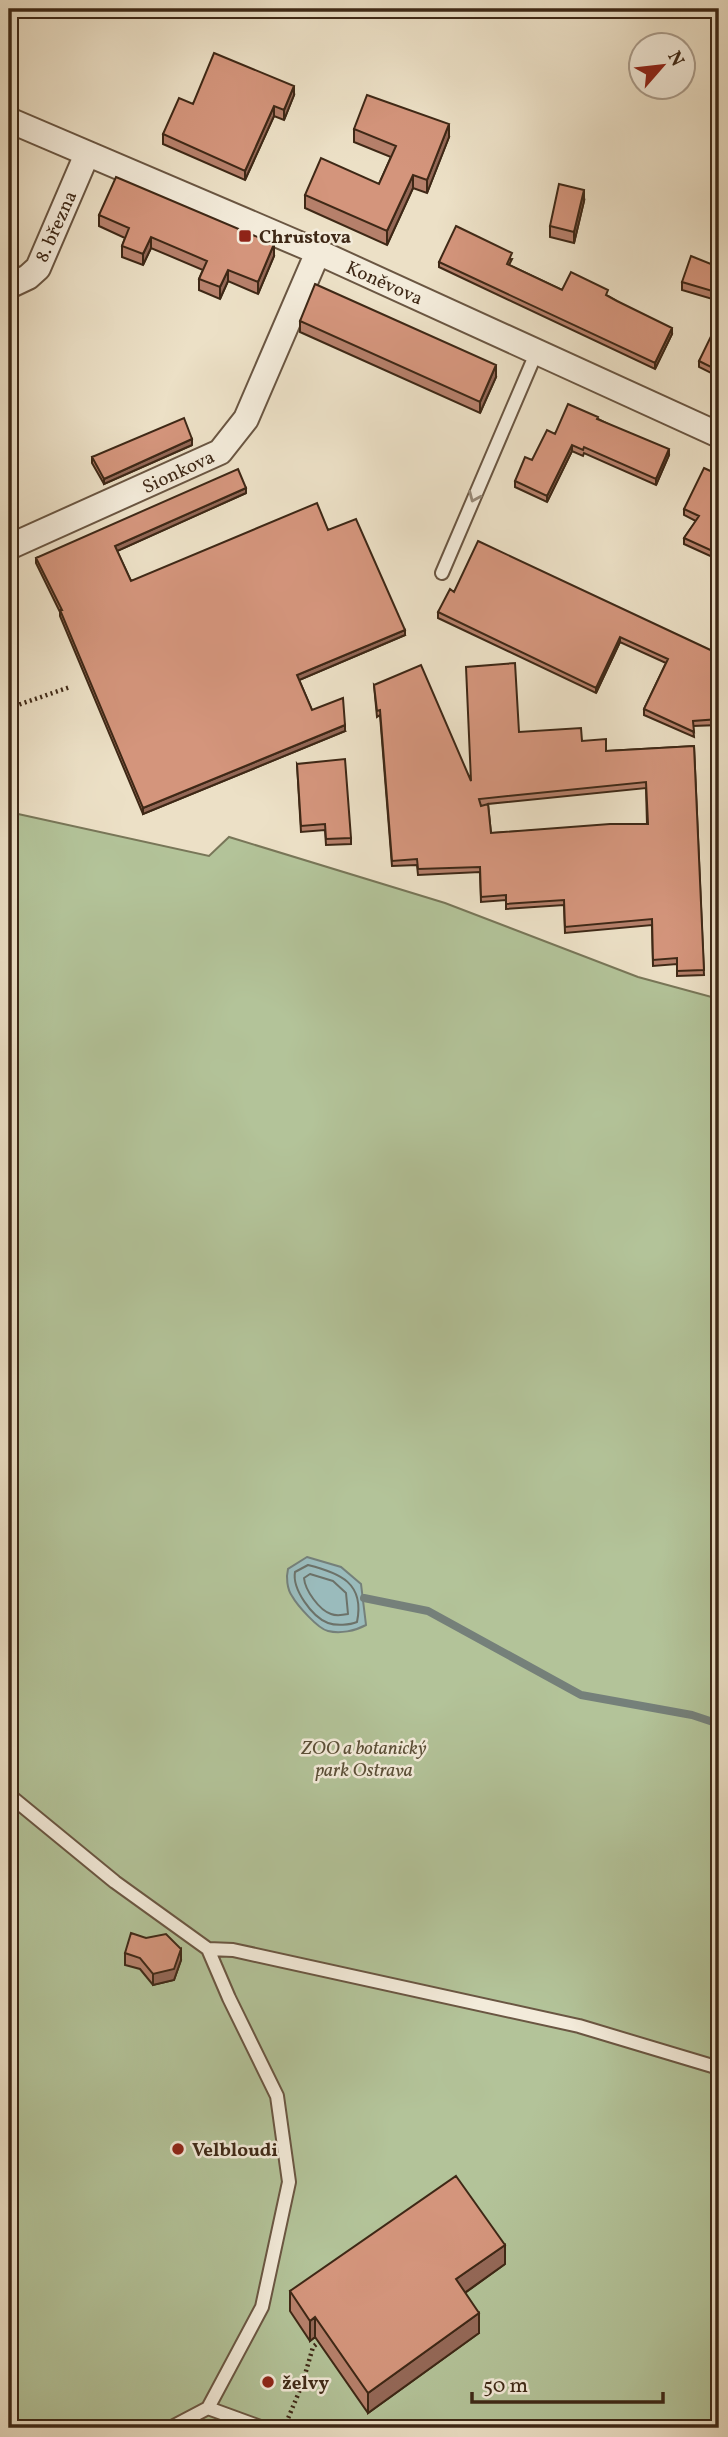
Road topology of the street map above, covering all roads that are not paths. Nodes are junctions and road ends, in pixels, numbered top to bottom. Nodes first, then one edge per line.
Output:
1 (9, 120) edge
2 (86, 153) junction
3 (318, 252) junction
4 (9, 286) edge
5 (537, 351) junction
6 (719, 435) edge
7 (9, 547) edge
8 (442, 573) dead end
9 (9, 1795) edge
10 (208, 1949) junction
11 (719, 2068) edge
12 (208, 2408) junction
13 (170, 2428) edge
14 (262, 2428) edge

1 - 2 street, Koněvova
2 - 3 street, Koněvova
2 - 4 street, 8. března
3 - 5 street, Koněvova
3 - 7 street, Sionkova
5 - 6 street, Koněvova
5 -> 8 lane
9 - 10 lane
10 - 11 lane
10 - 12 lane
12 - 13 lane
12 - 14 lane

